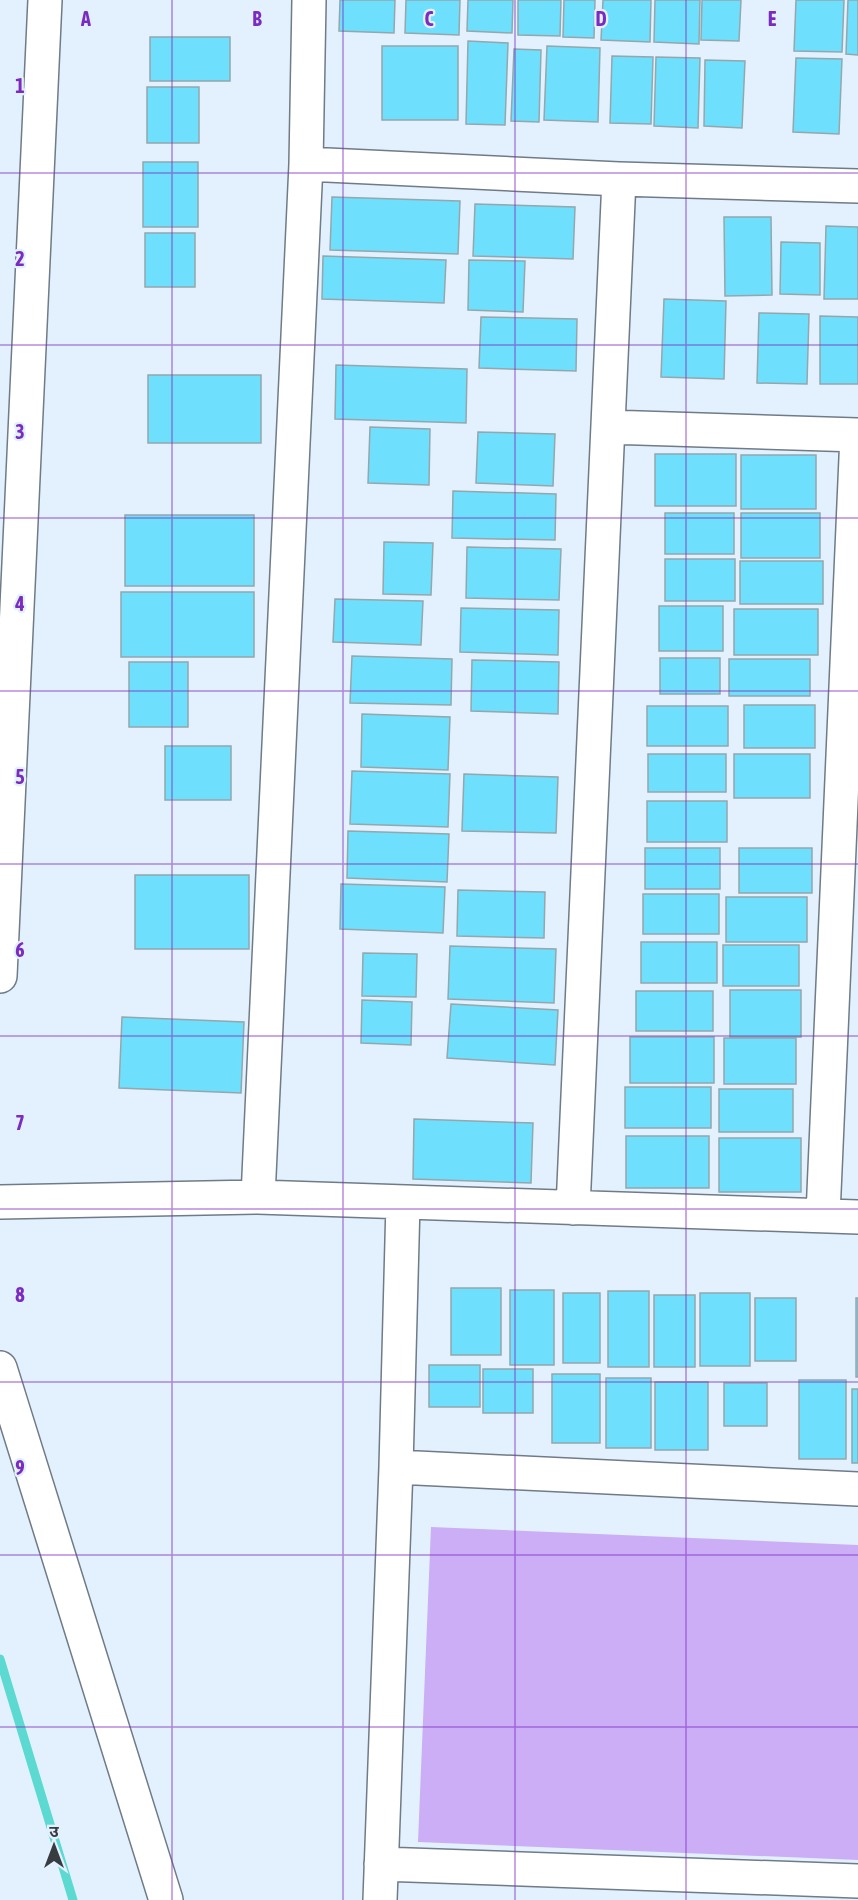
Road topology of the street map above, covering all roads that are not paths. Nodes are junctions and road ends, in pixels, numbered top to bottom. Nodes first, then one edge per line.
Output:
1 (45, 0) edge
2 (309, 0) edge
3 (306, 164) junction
4 (619, 179) junction
5 (858, 186) edge
6 (608, 427) junction
7 (858, 435) edge
8 (0, 976) edge
9 (258, 1197) junction
10 (0, 1202) edge
11 (403, 1203) junction
12 (573, 1208) junction
13 (823, 1215) junction
14 (858, 1217) edge
15 (0, 1368) edge
16 (396, 1467) junction
17 (858, 1488) edge
18 (381, 1864) junction
19 (858, 1881) edge
20 (166, 1900) edge
21 (380, 1900) edge

1 - 8 street
2 - 3 street
3 - 4 street
3 - 9 street
4 - 5 street
4 - 6 street
6 - 7 street
6 - 12 street
7 - 13 street
9 - 10 street
9 - 11 street
11 - 12 street
11 - 16 street
12 - 13 street
13 - 14 street
15 - 20 street
16 - 17 street
16 - 18 street
18 - 19 street
18 - 21 street

